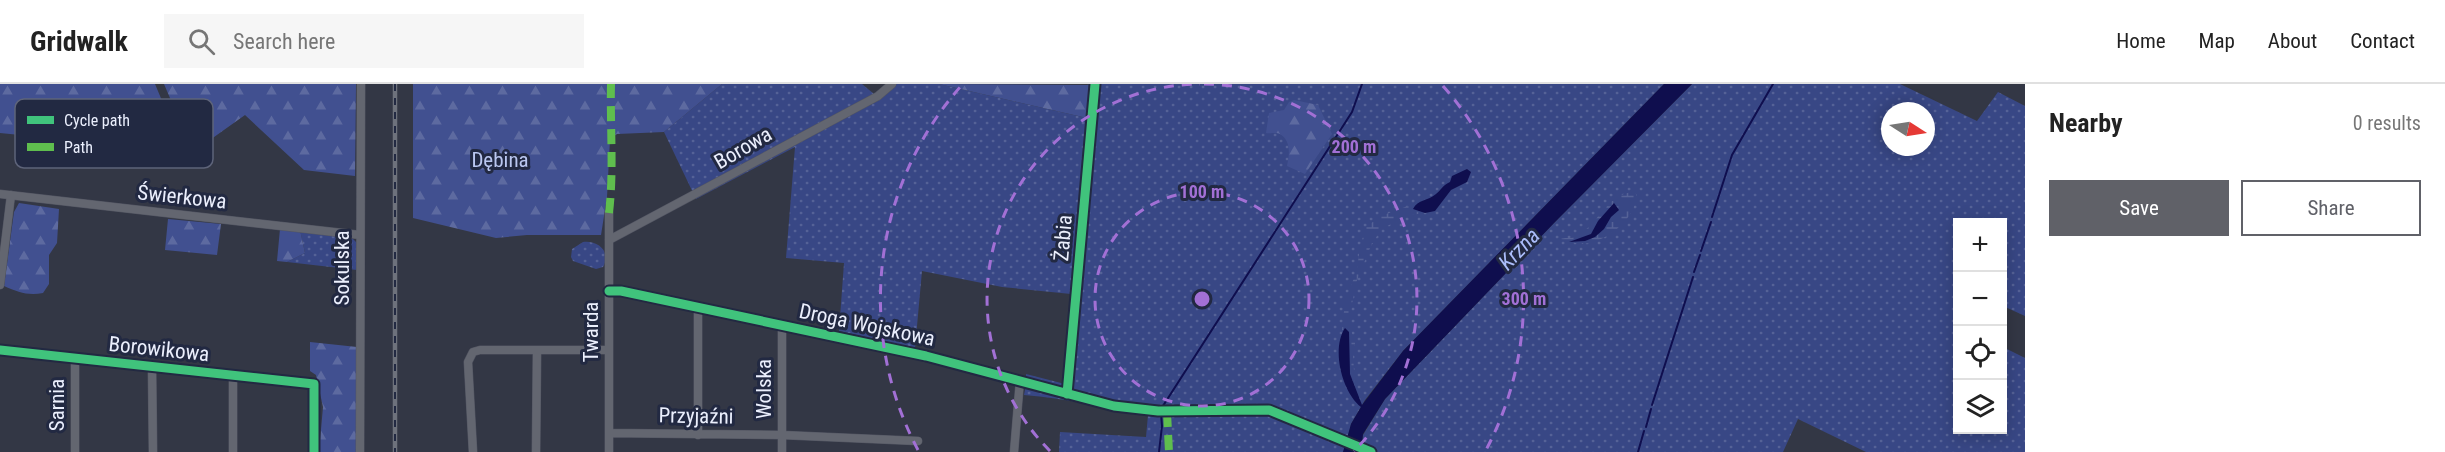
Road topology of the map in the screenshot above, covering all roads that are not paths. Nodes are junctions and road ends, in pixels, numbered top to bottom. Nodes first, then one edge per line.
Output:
1 (361, 84) edge
2 (892, 84) edge
3 (1095, 84) edge
4 (0, 194) edge
5 (10, 195) junction
6 (609, 213) dead end
7 (360, 235) junction
8 (609, 240) junction
9 (0, 285) edge
10 (609, 291) junction
11 (698, 308) junction
12 (782, 325) junction
13 (0, 350) edge
14 (537, 350) junction
15 (609, 350) junction
16 (75, 358) junction
17 (152, 366) junction
18 (233, 375) junction
19 (1020, 380) junction
20 (1067, 394) junction
21 (1114, 406) dead end
22 (609, 433) junction
23 (698, 435) junction
24 (782, 435) junction
25 (918, 441) dead end
26 (75, 452) edge
27 (153, 452) edge
28 (233, 452) edge
29 (314, 452) edge
30 (360, 452) edge
31 (473, 452) edge
32 (536, 452) edge
33 (609, 452) edge
34 (782, 452) edge
35 (1014, 452) edge

1 - 7 street, Sokulska
2 - 8 street, Borowa
3 - 20 street, Żabia
4 - 5 street, Świerkowa
5 - 7 street, Świerkowa
5 - 9 street
6 - 8 street, Twarda
7 - 30 street, Sokulska
8 - 10 street, Twarda
10 - 11 street, Droga Wojskowa
10 - 15 street, Twarda
11 - 12 street, Droga Wojskowa
11 - 23 street
12 - 19 street, Droga Wojskowa
12 - 24 street, Wolska
13 - 16 street, Borowikowa
14 - 15 street
14 - 31 street
14 - 32 street
15 - 22 street, Twarda
16 - 17 street, Borowikowa
16 - 26 street, Sarnia
17 - 18 street, Borowikowa
17 - 27 street
18 - 28 street
18 - 29 street, Borowikowa
19 - 20 street, Droga Wojskowa
19 - 35 street
20 - 21 street, Droga Wojskowa
22 - 23 street, Przyjaźni
22 - 33 street, Twarda
23 - 24 street, Przyjaźni
24 - 25 street, Przyjaźni
24 - 34 street, Wolska

